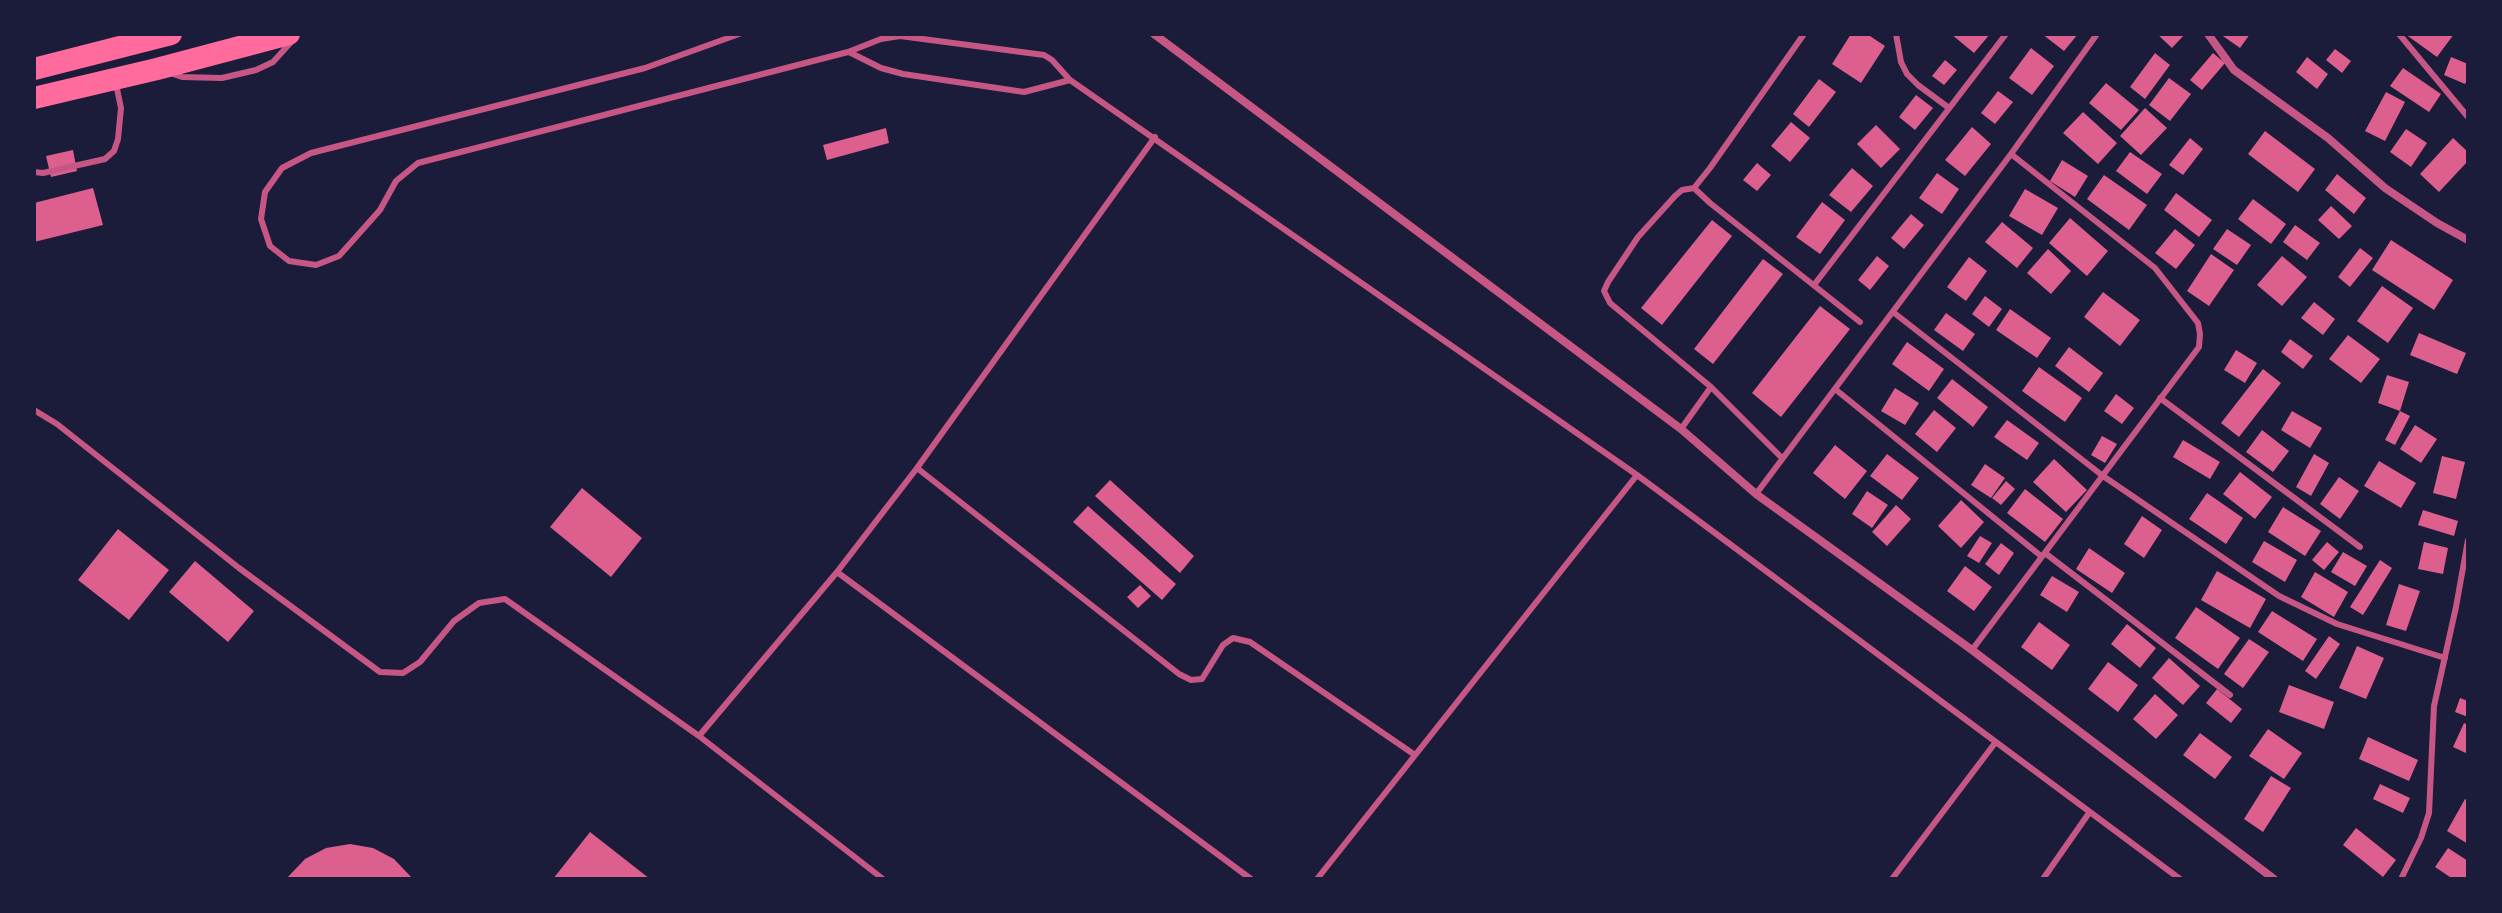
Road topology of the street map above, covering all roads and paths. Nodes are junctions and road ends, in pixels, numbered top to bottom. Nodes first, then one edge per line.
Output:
1 (171, 34) edge
2 (289, 34) edge
3 (298, 34) edge
4 (739, 34) edge
5 (1154, 34) edge
6 (1804, 34) edge
7 (1896, 34) edge
8 (2006, 34) edge
9 (2097, 34) edge
10 (2208, 34) edge
11 (2399, 34) edge
12 (108, 51) junction
13 (848, 52) junction
14 (34, 69) edge
15 (157, 69) junction
16 (114, 78) junction
17 (1070, 80) junction
18 (34, 98) edge
19 (1949, 108) junction
20 (2468, 117) edge
21 (1155, 137) junction
22 (2011, 154) junction
23 (34, 172) edge
24 (1694, 188) junction
25 (2468, 240) edge
26 (1814, 285) junction
27 (1893, 312) junction
28 (1860, 322) dead end
29 (1711, 387) junction
30 (1835, 389) junction
31 (2160, 398) junction
32 (34, 410) edge
33 (1681, 429) junction
34 (1782, 458) junction
35 (917, 468) junction
36 (1637, 475) junction
37 (2103, 476) junction
38 (1756, 494) junction
39 (2468, 540) edge
40 (2360, 547) dead end
41 (2043, 554) junction
42 (837, 572) junction
43 (1972, 650) junction
44 (2445, 658) junction
45 (2230, 695) dead end
46 (699, 736) junction
47 (1995, 743) junction
48 (1415, 755) junction
49 (2089, 813) junction
50 (883, 879) edge
51 (1251, 879) edge
52 (1317, 879) edge
53 (1892, 879) edge
54 (2043, 879) edge
55 (2180, 879) edge
56 (2274, 879) edge
57 (2401, 879) edge

1 - 12 highway
2 - 15 highway
3 - 15 lane
4 - 13 lane
5 - 33 street
6 - 24 lane
7 - 19 lane
8 - 19 lane
9 - 22 lane
10 - 25 street
11 - 20 lane
12 - 14 highway
12 - 16 lane
13 - 17 lane
13 - 17 lane
15 - 16 highway
16 - 18 highway
16 - 23 lane
17 - 21 lane
19 - 26 lane
21 - 35 lane
21 - 36 lane
22 - 27 lane
22 - 31 lane
24 - 26 lane
24 - 29 lane
26 - 28 lane
27 - 30 lane
27 - 37 lane
29 - 33 lane
29 - 34 lane
30 - 34 lane
30 - 41 lane
31 - 37 lane
31 - 40 lane
32 - 46 lane
33 - 38 street
34 - 38 lane
35 - 42 lane
35 - 48 lane
36 - 47 lane
36 - 48 lane
37 - 41 lane
37 - 44 lane
38 - 43 street
39 - 44 lane
41 - 43 lane
41 - 45 lane
42 - 46 lane
42 - 51 lane
43 - 56 street
44 - 57 lane
46 - 50 lane
47 - 49 lane
47 - 53 lane
48 - 52 lane
49 - 54 lane
49 - 55 lane

